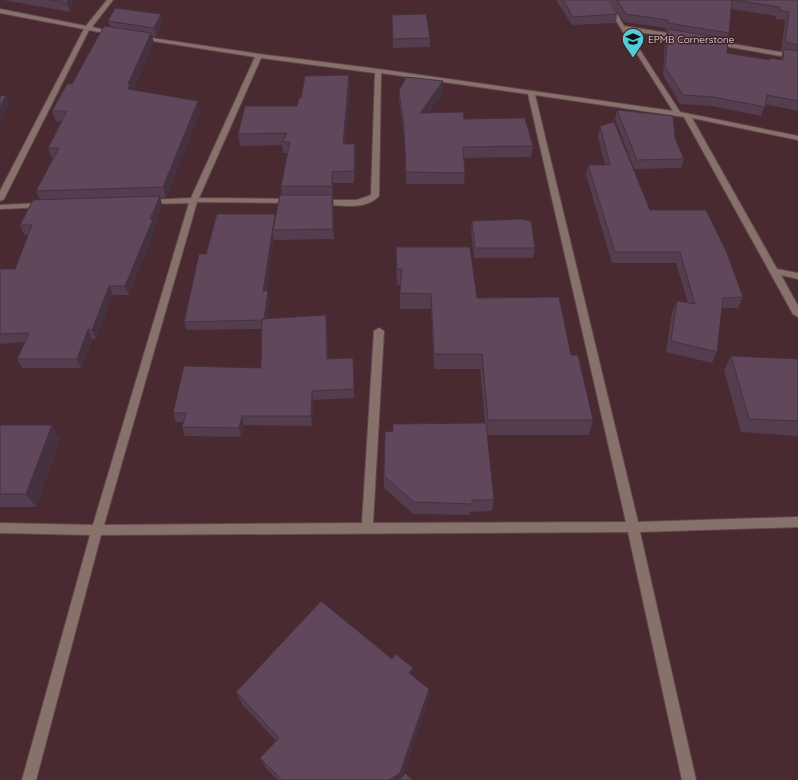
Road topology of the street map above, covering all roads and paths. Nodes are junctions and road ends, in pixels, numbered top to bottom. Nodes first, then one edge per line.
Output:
1 (110, 0) edge
2 (606, 0) edge
3 (0, 11) edge
4 (622, 27) junction
5 (86, 29) junction
6 (118, 34) edge
7 (134, 36) edge
8 (691, 38) edge
9 (706, 41) edge
10 (259, 56) junction
11 (798, 56) edge
12 (378, 71) junction
13 (531, 93) junction
14 (678, 114) junction
15 (687, 115) junction
16 (798, 138) edge
17 (0, 199) edge
18 (194, 200) junction
19 (140, 202) edge
20 (47, 205) edge
21 (0, 207) edge
22 (774, 271) junction
23 (798, 276) edge
24 (798, 314) edge
25 (378, 331) dead end
26 (798, 522) edge
27 (633, 527) junction
28 (0, 528) edge
29 (367, 528) junction
30 (97, 530) junction
31 (30, 780) edge
32 (689, 780) edge

1 - 5 street
2 - 4 street
3 - 5 street
4 - 8 street
4 - 14 street
5 - 6 street
5 - 17 street
7 - 10 street
9 - 11 street
10 - 12 street
10 - 18 street
12 - 13 street
12 - 18 street
13 - 14 street
13 - 27 street
14 - 15 street
15 - 16 street
15 - 22 street
18 - 19 street
18 - 30 street
20 - 21 street
22 - 23 street
22 - 24 street
25 - 29 street
26 - 27 street
27 - 29 street
27 - 32 street
28 - 30 street
29 - 30 street
30 - 31 street

